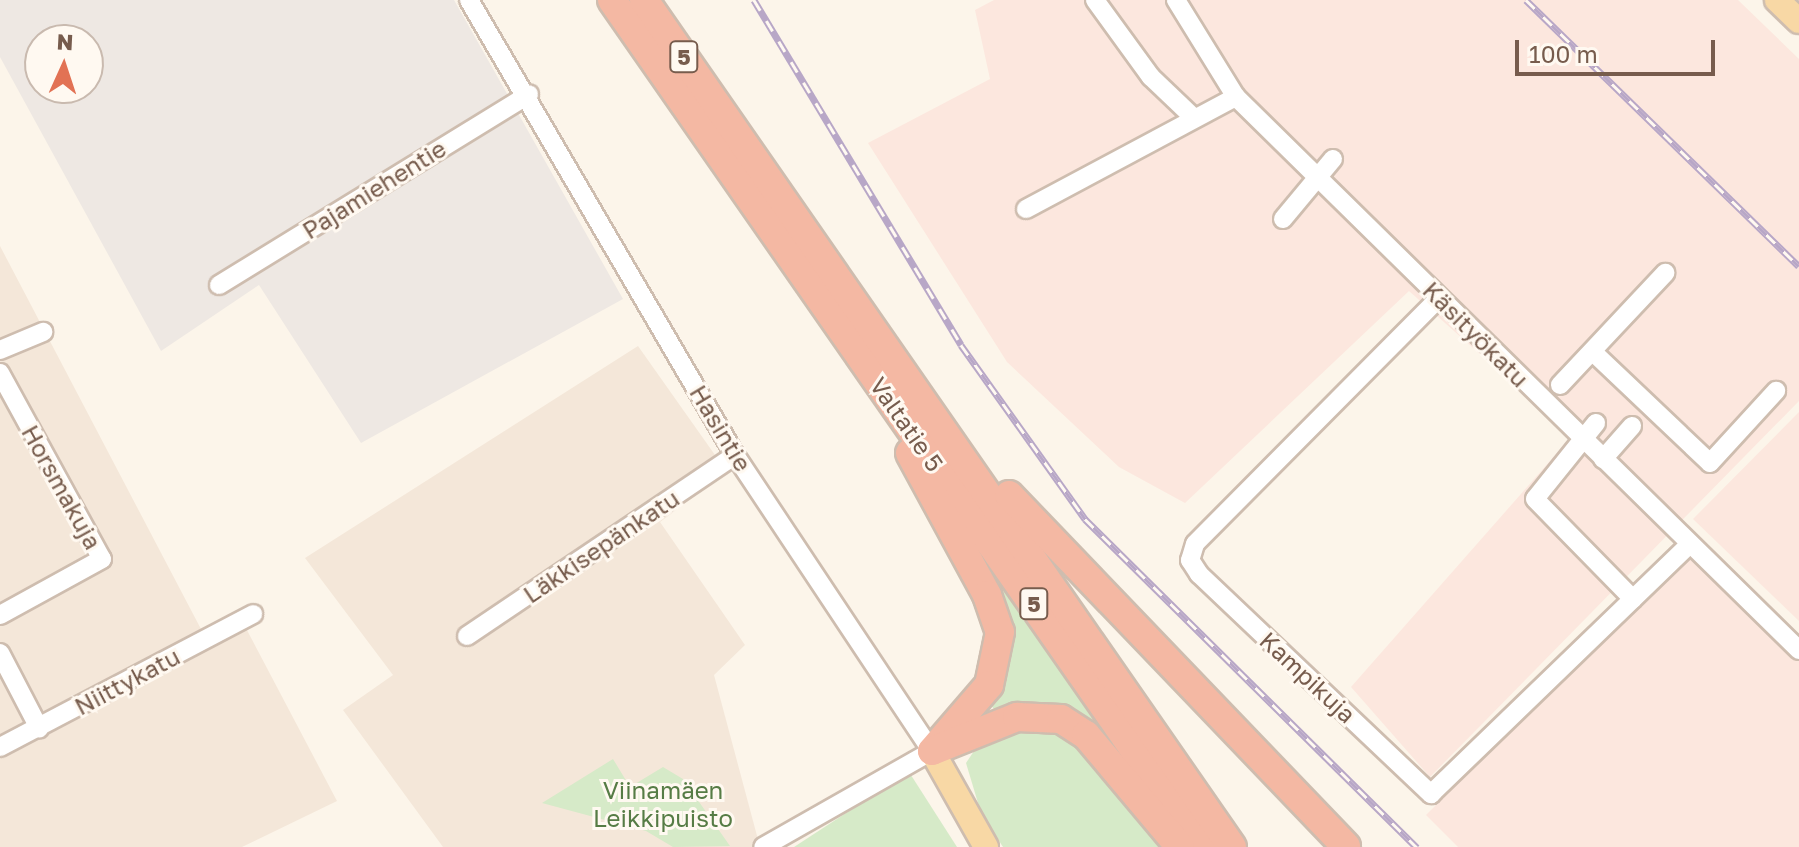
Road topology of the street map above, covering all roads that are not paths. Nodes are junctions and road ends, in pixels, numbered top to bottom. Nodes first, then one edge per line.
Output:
1 (469, 0) edge
2 (612, 0) edge
3 (644, 0) edge
4 (1095, 0) edge
5 (1176, 0) edge
6 (1777, 0) edge
7 (1799, 21) edge
8 (529, 94) junction
9 (1236, 97) junction
10 (1194, 118) junction
11 (1333, 159) dead end
12 (1318, 177) junction
13 (1026, 209) dead end
14 (1283, 219) dead end
15 (1665, 273) dead end
16 (219, 285) dead end
17 (1439, 298) junction
18 (43, 332) dead end
19 (0, 350) edge
20 (1593, 352) junction
21 (863, 362) junction
22 (0, 373) edge
23 (1560, 385) dead end
24 (1776, 391) dead end
25 (1596, 423) dead end
26 (1632, 426) dead end
27 (1584, 440) junction
28 (952, 444) junction
29 (735, 455) junction
30 (1603, 459) junction
31 (1690, 544) junction
32 (1633, 599) junction
33 (253, 614) dead end
34 (0, 615) edge
35 (467, 636) dead end
36 (1799, 650) edge
37 (0, 653) edge
38 (39, 728) junction
39 (0, 747) edge
40 (932, 751) junction
41 (763, 847) edge
42 (986, 847) edge
43 (1180, 847) edge
44 (1202, 847) edge
45 (1232, 847) edge
46 (1346, 847) edge

1 - 8 street, Hasintie
2 - 21 highway, Valtatie 5 / 5
3 - 28 highway, Valtatie 5 / 5
4 - 10 street
5 - 9 street, Käsityökatu
6 - 7 main road
8 - 16 street, Pajamiehentie
8 - 29 street, Hasintie
9 - 10 street
9 - 12 street, Käsityökatu
10 - 13 street
11 - 12 street
12 - 14 street
12 - 17 street, Käsityökatu
15 - 20 street
17 - 27 street, Käsityökatu
17 - 32 street, Kampikuja
18 - 19 street
20 - 23 street
20 - 24 street
21 - 40 highway
21 - 44 highway, Valtatie 5 / 5
22 - 34 street, Horsmakuja
25 - 27 street
26 - 30 street
27 - 30 street, Käsityökatu
27 - 32 street
28 - 45 highway, Valtatie 5 / 5
28 - 46 highway
29 - 35 street, Läkkisepänkatu
29 - 40 street, Hasintie
30 - 31 street, Käsityökatu
31 - 32 street, Kampikuja
31 - 36 street, Käsityökatu
33 - 38 street, Niittykatu
37 - 38 street
38 - 39 street, Niittykatu
40 - 41 street
40 - 42 main road, Hasintie
40 - 43 highway

